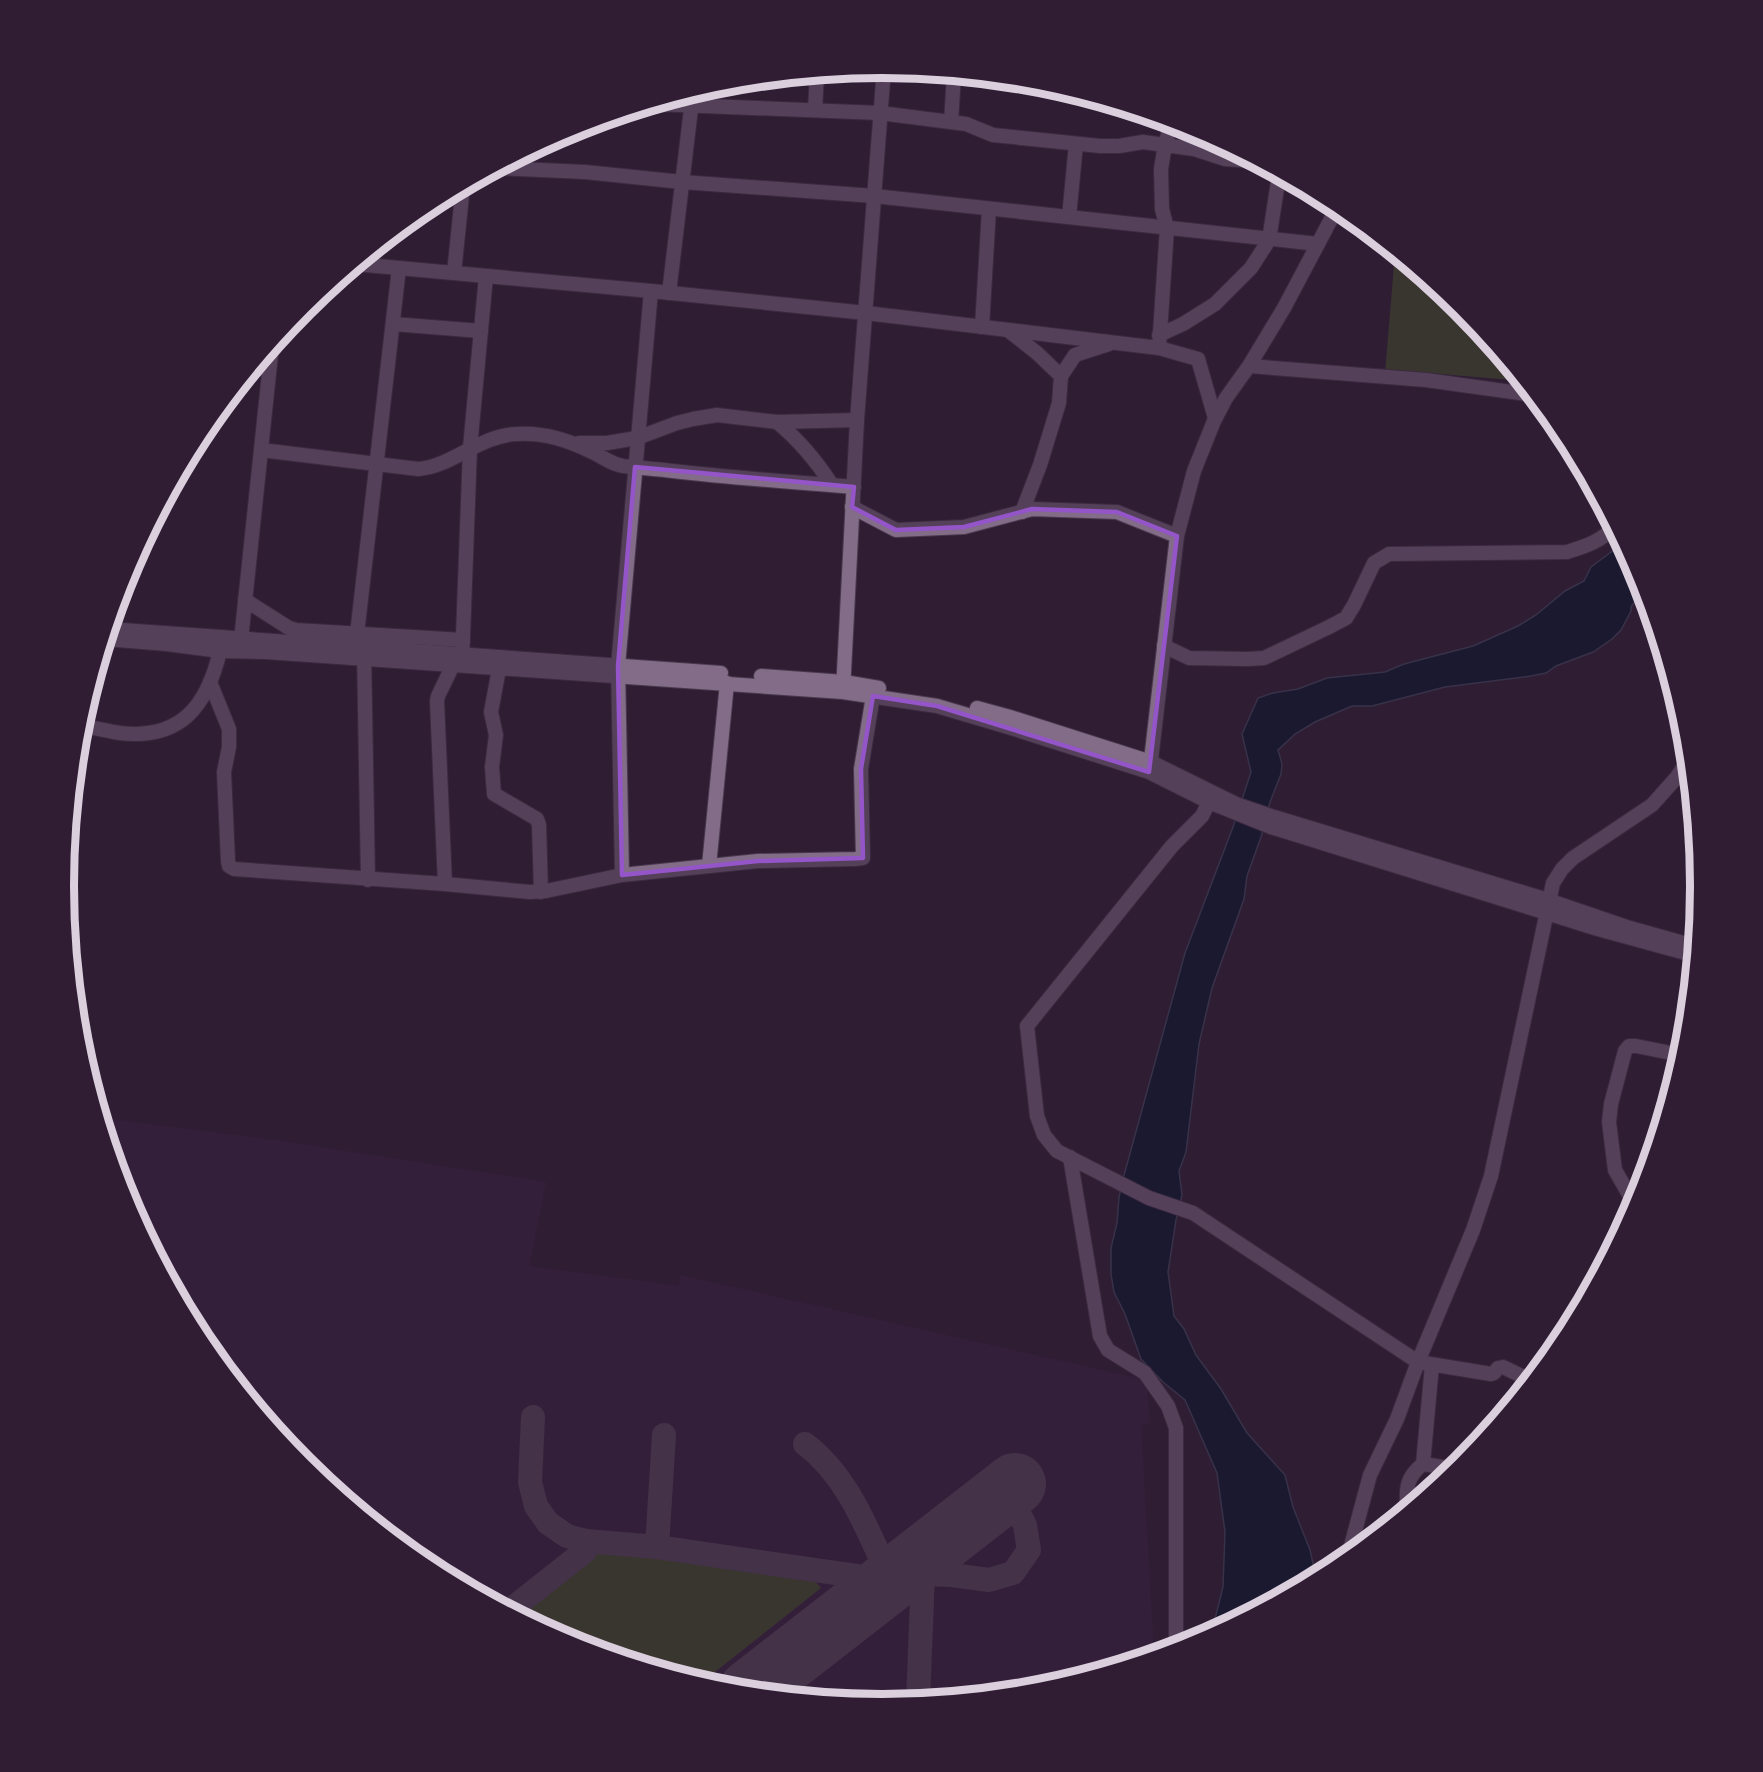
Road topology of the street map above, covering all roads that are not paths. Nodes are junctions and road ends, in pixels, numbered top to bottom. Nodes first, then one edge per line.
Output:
1 (883, 78) edge
2 (817, 81) edge
3 (954, 82) edge
4 (699, 100) edge
5 (692, 101) edge
6 (815, 111) junction
7 (880, 113) junction
8 (951, 122) junction
9 (1169, 132) edge
10 (1076, 144) junction
11 (1165, 145) junction
12 (1236, 160) edge
13 (512, 168) edge
14 (682, 182) junction
15 (1278, 182) edge
16 (462, 196) edge
17 (874, 196) junction
18 (989, 209) junction
19 (1333, 216) edge
20 (1069, 217) junction
21 (1167, 228) junction
22 (1269, 240) junction
23 (1318, 244) junction
24 (366, 265) edge
25 (399, 268) junction
26 (454, 273) junction
27 (486, 276) junction
28 (651, 291) junction
29 (669, 293) junction
30 (866, 313) junction
31 (393, 324) junction
32 (982, 327) junction
33 (1007, 330) junction
34 (481, 331) junction
35 (1159, 341) junction
36 (1113, 342) junction
37 (271, 357) edge
38 (1249, 366) junction
39 (1061, 376) junction
40 (1523, 394) edge
41 (1215, 418) junction
42 (856, 420) junction
43 (777, 422) junction
44 (637, 438) junction
45 (574, 443) junction
46 (470, 448) junction
47 (261, 450) junction
48 (376, 464) junction
49 (635, 466) junction
50 (832, 485) junction
51 (854, 487) junction
52 (852, 507) junction
53 (1022, 512) junction
54 (1608, 533) edge
55 (1177, 536) junction
56 (245, 600) junction
57 (115, 631) edge
58 (357, 634) junction
59 (112, 639) edge
60 (167, 639) junction
61 (336, 639) junction
62 (241, 640) junction
63 (463, 640) junction
64 (406, 645) junction
65 (1164, 646) junction
66 (220, 651) junction
67 (364, 654) junction
68 (459, 662) junction
69 (499, 669) junction
70 (618, 671) junction
71 (210, 682) junction
72 (727, 683) junction
73 (844, 687) junction
74 (873, 696) junction
75 (89, 728) edge
76 (1150, 767) junction
77 (1681, 770) edge
78 (1209, 802) junction
79 (1235, 808) junction
80 (709, 866) junction
81 (622, 875) junction
82 (368, 880) junction
83 (445, 884) junction
84 (541, 892) junction
85 (1547, 906) junction
86 (1688, 944) edge
87 (1687, 953) edge
88 (1672, 1053) edge
89 (1070, 1158) junction
90 (1629, 1194) edge
91 (1418, 1362) junction
92 (1432, 1365) junction
93 (1524, 1377) edge
94 (1423, 1464) junction
95 (1441, 1469) edge
96 (1407, 1499) edge
97 (1352, 1542) edge
98 (1176, 1638) edge

1 - 7 street
2 - 6 street
3 - 8 street
4 - 6 street
5 - 14 street
6 - 7 street
7 - 8 street
7 - 17 street
8 - 10 street
9 - 11 street
10 - 11 street
10 - 20 street
11 - 12 street
11 - 21 street
13 - 14 street
14 - 17 street
14 - 29 street
15 - 22 street
16 - 26 street
17 - 18 street
17 - 30 street
18 - 20 street
18 - 32 street
19 - 23 street
20 - 21 street
21 - 22 street
21 - 35 street
22 - 23 street
22 - 35 street
23 - 38 street
24 - 25 street
25 - 26 street
25 - 31 street
26 - 27 street
27 - 28 street
27 - 34 street
28 - 29 street
28 - 44 street
29 - 30 street
30 - 32 street
30 - 42 street
31 - 34 street
31 - 48 street
32 - 33 street
33 - 36 street
33 - 39 street
34 - 46 street
35 - 36 street
35 - 41 street
36 - 39 street
37 - 47 street
38 - 40 street
38 - 41 street
39 - 53 street
41 - 55 street
42 - 43 street
42 - 51 street
43 - 44 street
43 - 50 street
44 - 45 street
44 - 49 street
45 - 46 street
45 - 49 street
46 - 48 street
46 - 63 street
47 - 48 street
47 - 56 street
48 - 58 street
49 - 50 street
49 - 70 street
50 - 51 street
51 - 52 street
52 - 53 street
52 - 73 street
53 - 55 street
54 - 65 street
55 - 65 street
56 - 61 street
56 - 62 street
57 - 60 street
58 - 61 street
58 - 64 street
59 - 60 street
60 - 62 street
60 - 66 street
61 - 62 street
61 - 67 street
63 - 64 street
63 - 68 street
64 - 67 street
64 - 68 street
65 - 76 street
66 - 67 street
66 - 71 street
67 - 68 street
67 - 82 street
68 - 69 street
68 - 70 street
68 - 83 street
69 - 70 street
69 - 84 street
70 - 72 street
70 - 73 street
70 - 81 street
71 - 75 street
71 - 82 street
72 - 73 street
72 - 80 street
73 - 74 street
73 - 76 street
74 - 76 street
74 - 80 street
76 - 78 street
76 - 79 street
77 - 85 street
78 - 79 street
78 - 89 street
79 - 85 street
80 - 81 street
81 - 84 street
82 - 83 street
83 - 84 street
85 - 86 street
85 - 87 street
85 - 91 street
88 - 90 street
89 - 91 street
89 - 98 street
91 - 92 street
91 - 97 street
92 - 93 street
92 - 94 street
94 - 95 street
94 - 96 street

